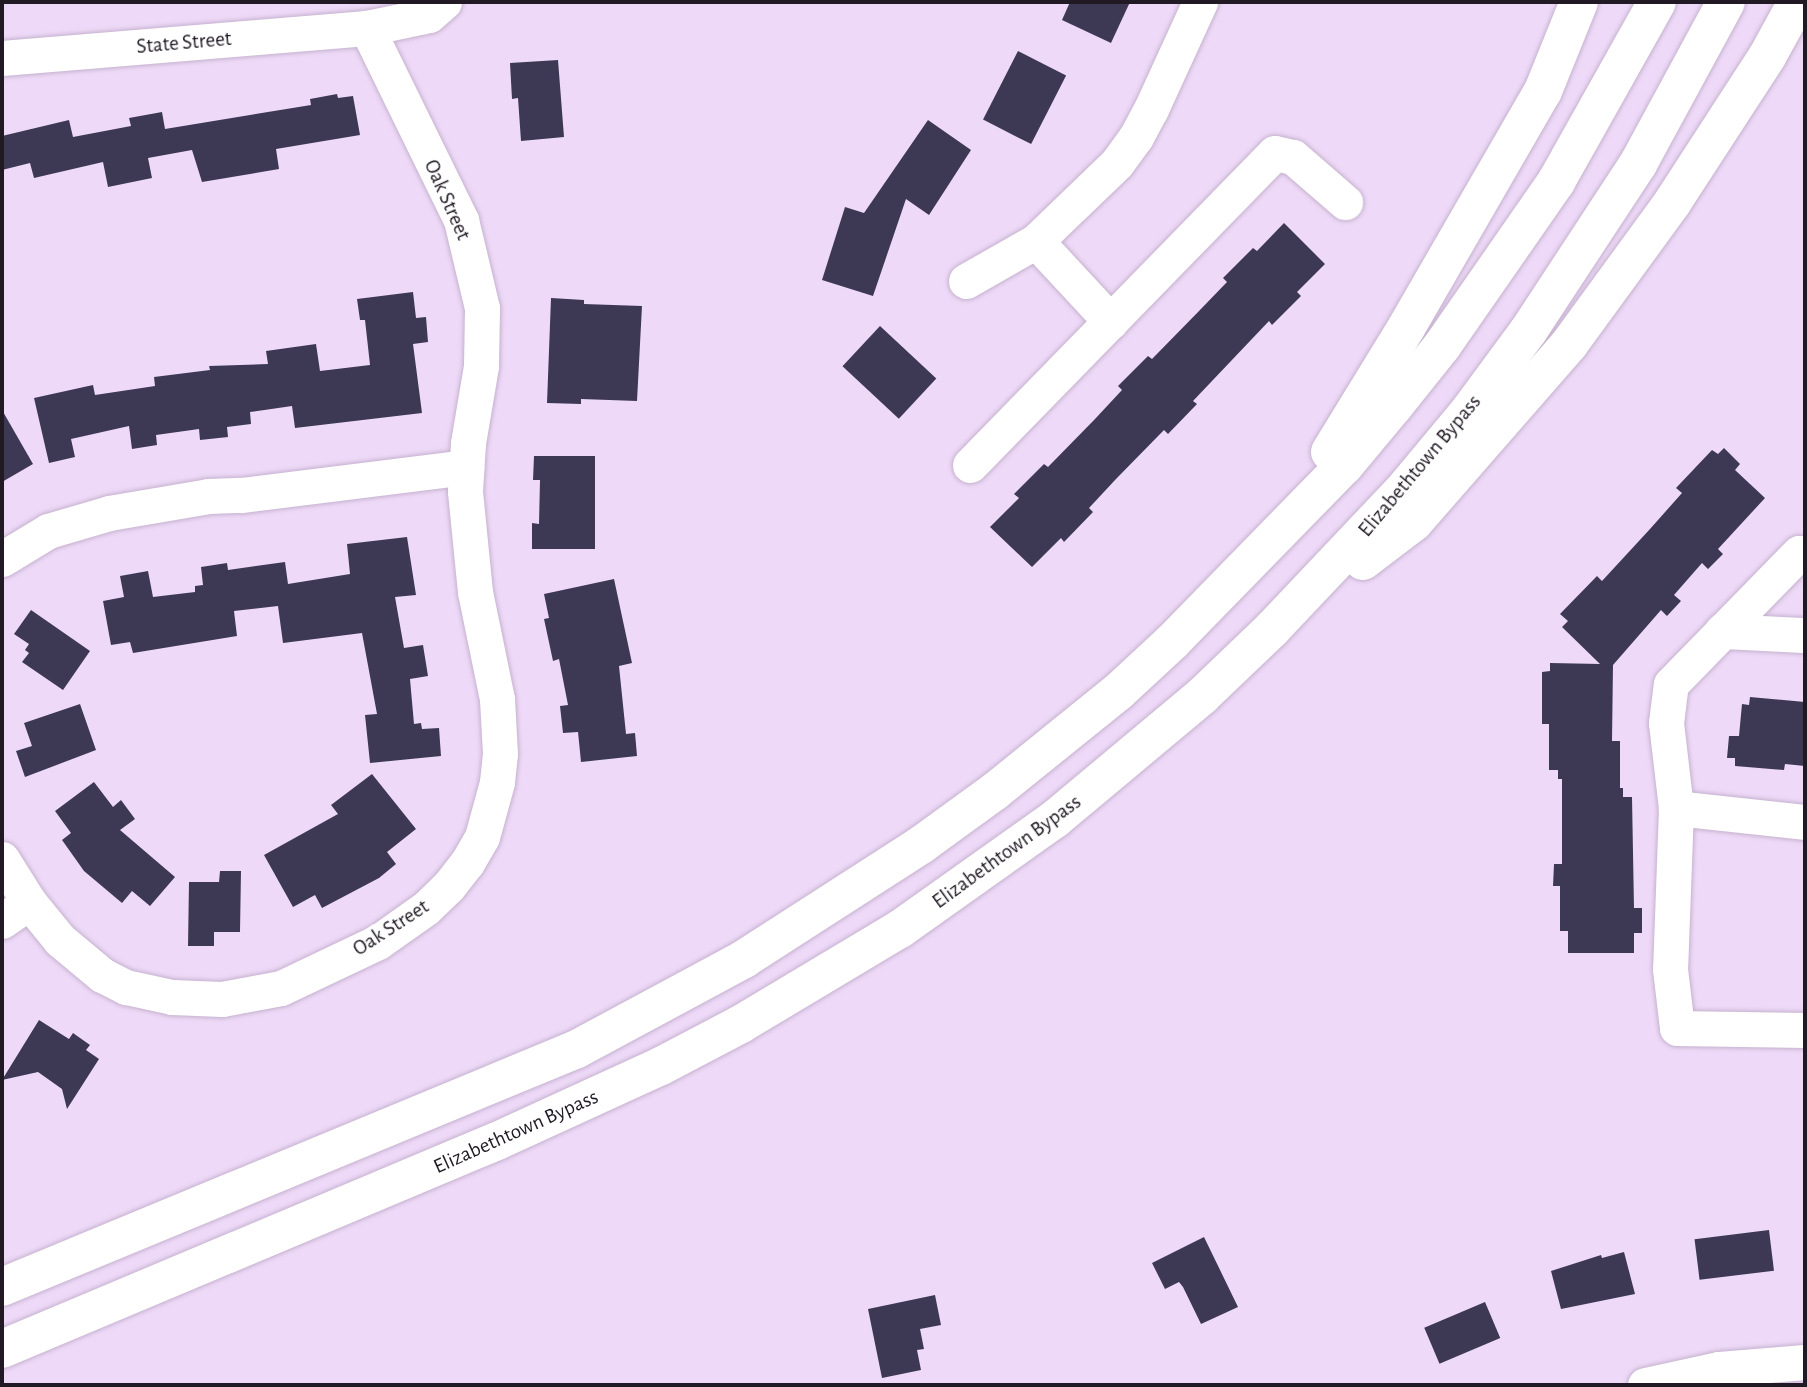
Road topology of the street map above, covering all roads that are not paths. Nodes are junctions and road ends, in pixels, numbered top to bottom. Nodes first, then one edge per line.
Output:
1 (444, 2) edge
2 (1200, 2) edge
3 (1579, 2) edge
4 (1657, 2) edge
5 (1726, 2) edge
6 (1797, 2) edge
7 (367, 28) junction
8 (2, 58) edge
9 (1345, 202) dead end
10 (1036, 242) junction
11 (966, 281) dead end
12 (1111, 322) junction
13 (970, 465) dead end
14 (466, 467) junction
15 (1281, 532) junction
16 (1805, 555) edge
17 (2, 559) edge
18 (1272, 629) junction
19 (1722, 631) junction
20 (1805, 635) edge
21 (1676, 808) junction
22 (1805, 822) edge
23 (2, 859) edge
24 (15, 912) edge
25 (1805, 1030) edge
26 (2, 1287) edge
27 (2, 1349) edge
28 (1805, 1362) edge
29 (1645, 1385) edge

1 - 7 street
2 - 10 street
3 - 15 highway
4 - 15 highway
5 - 18 highway, Elizabethtown Bypass
6 - 18 highway
7 - 8 street, State Street
7 - 14 street, Oak Street
9 - 12 street
10 - 11 street
10 - 12 street
12 - 13 street
14 - 17 street
14 - 24 street, Oak Street
15 - 26 highway
16 - 19 street
18 - 27 highway, Elizabethtown Bypass
19 - 20 street
19 - 21 street
21 - 22 street
21 - 25 street
23 - 24 street, Oak Street
28 - 29 street

